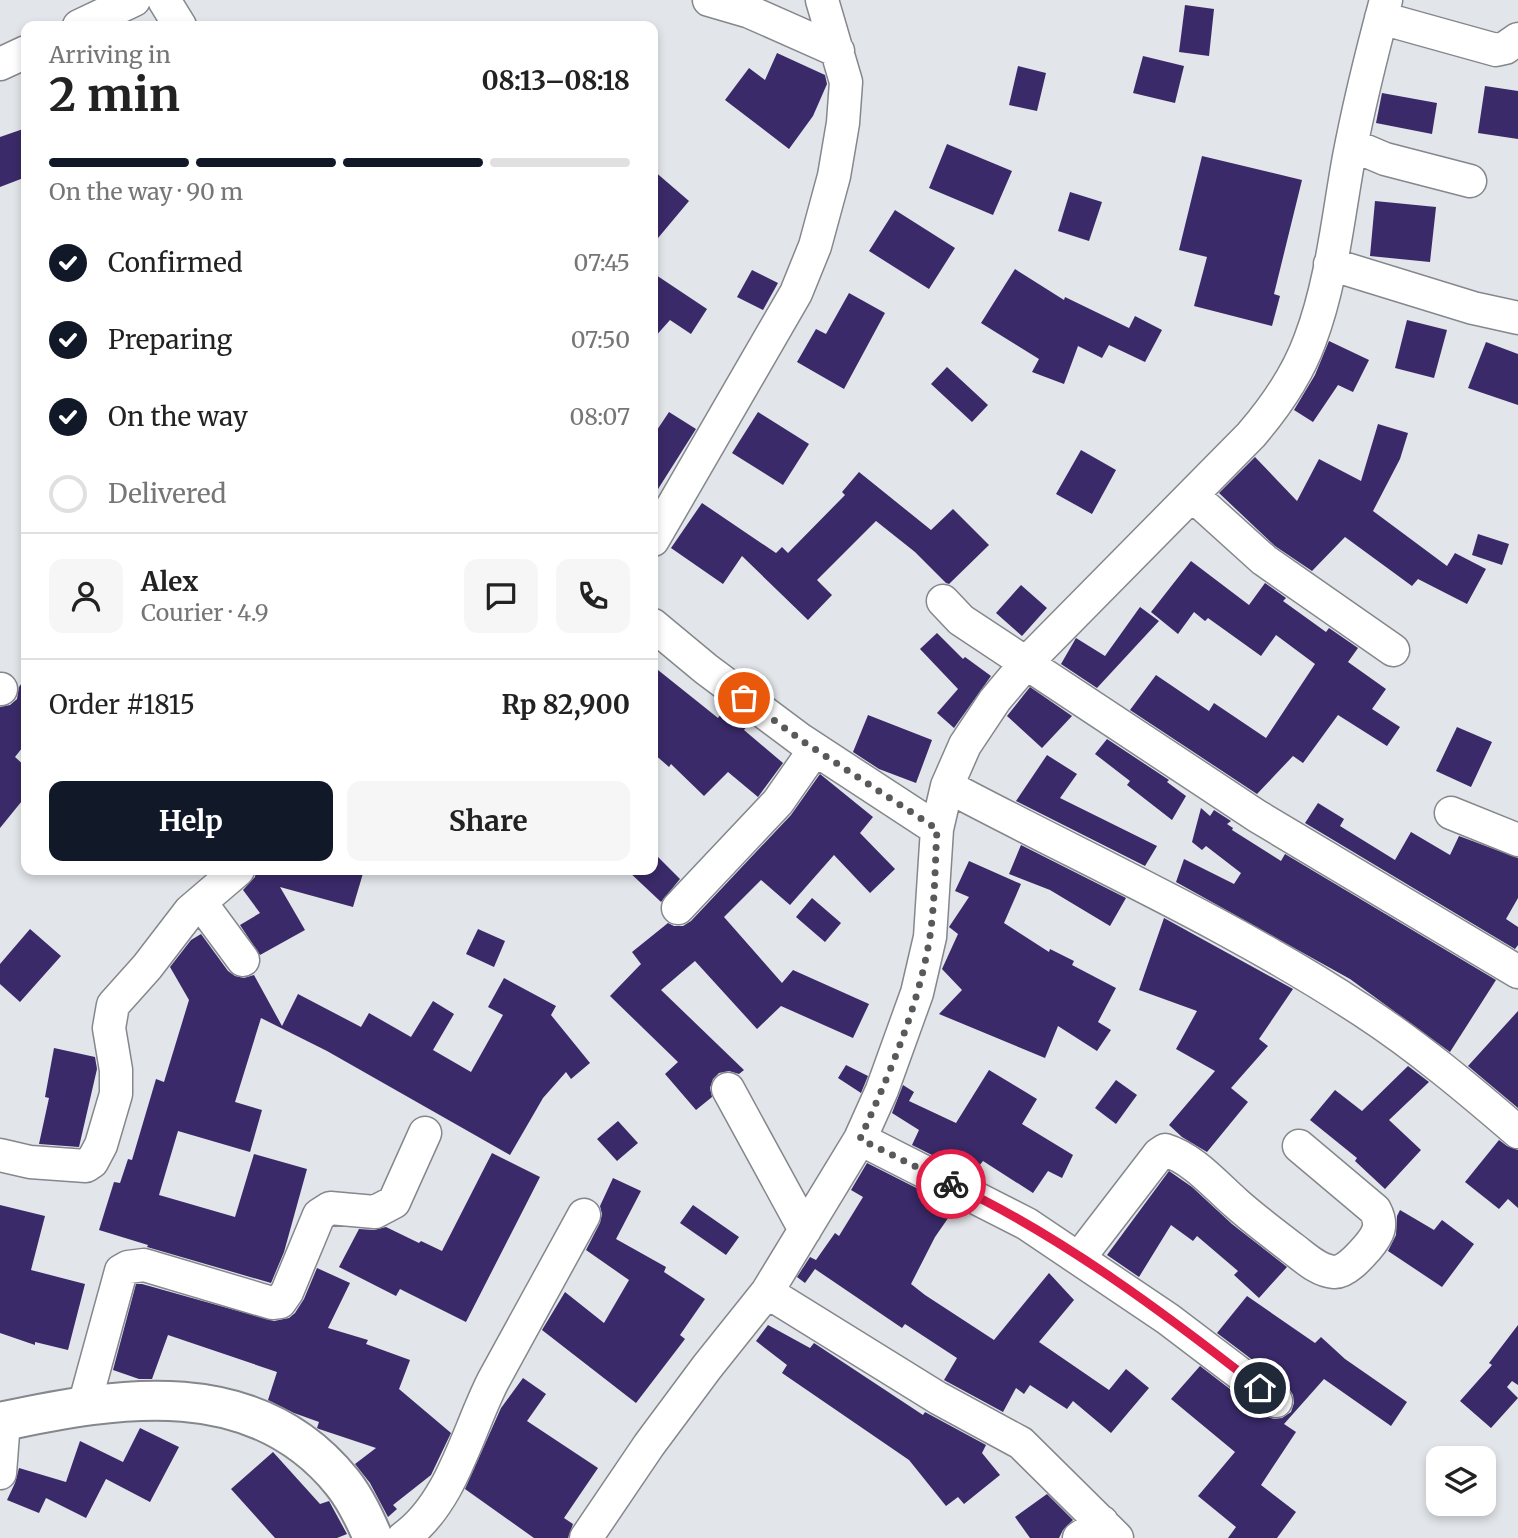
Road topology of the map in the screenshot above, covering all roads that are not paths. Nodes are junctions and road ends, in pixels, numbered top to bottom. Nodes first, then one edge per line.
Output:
1 (134, 0) edge
2 (164, 0) edge
3 (709, 0) edge
4 (822, 0) edge
5 (1384, 9) edge
6 (90, 21) edge
7 (177, 21) edge
8 (1518, 39) edge
9 (838, 51) junction
10 (21, 54) edge
11 (0, 64) edge
12 (1352, 145) junction
13 (1470, 181) dead end
14 (1330, 264) junction
15 (1518, 318) edge
16 (1192, 495) junction
17 (658, 531) edge
18 (943, 601) dead end
19 (658, 629) edge
20 (1393, 650) dead end
21 (1027, 662) junction
22 (815, 750) junction
23 (947, 786) junction
24 (1451, 813) dead end
25 (937, 829) junction
26 (1518, 840) edge
27 (232, 875) edge
28 (197, 905) junction
29 (678, 908) dead end
30 (243, 960) dead end
31 (1518, 972) edge
32 (728, 1088) dead end
33 (1518, 1132) edge
34 (425, 1133) dead end
35 (860, 1139) junction
36 (1299, 1146) dead end
37 (0, 1155) edge
38 (584, 1215) dead end
39 (805, 1230) junction
40 (1079, 1258) junction
41 (767, 1292) junction
42 (1276, 1401) dead end
43 (84, 1406) junction
44 (2, 1422) edge
45 (0, 1473) edge
46 (1100, 1533) edge
47 (373, 1538) edge
48 (403, 1538) edge
49 (586, 1538) edge

1 - 6 street
2 - 7 street
3 - 9 street
4 - 9 street
5 - 8 street
5 - 12 street
9 - 17 street
10 - 11 street
12 - 13 street
12 - 14 street
14 - 15 street
14 - 16 street
16 - 20 street
16 - 21 street
18 - 21 street
19 - 22 street
21 - 23 street
21 - 31 street
22 - 25 street
22 - 29 street
23 - 25 street
23 - 33 street
24 - 26 street
25 - 35 street
27 - 28 street
28 - 30 street
28 - 37 street
32 - 39 street
34 - 43 street
35 - 39 street
35 - 40 street
36 - 40 street
38 - 48 street
39 - 41 street
40 - 42 street
41 - 46 street
41 - 49 street
43 - 44 street
43 - 47 street
44 - 45 street

